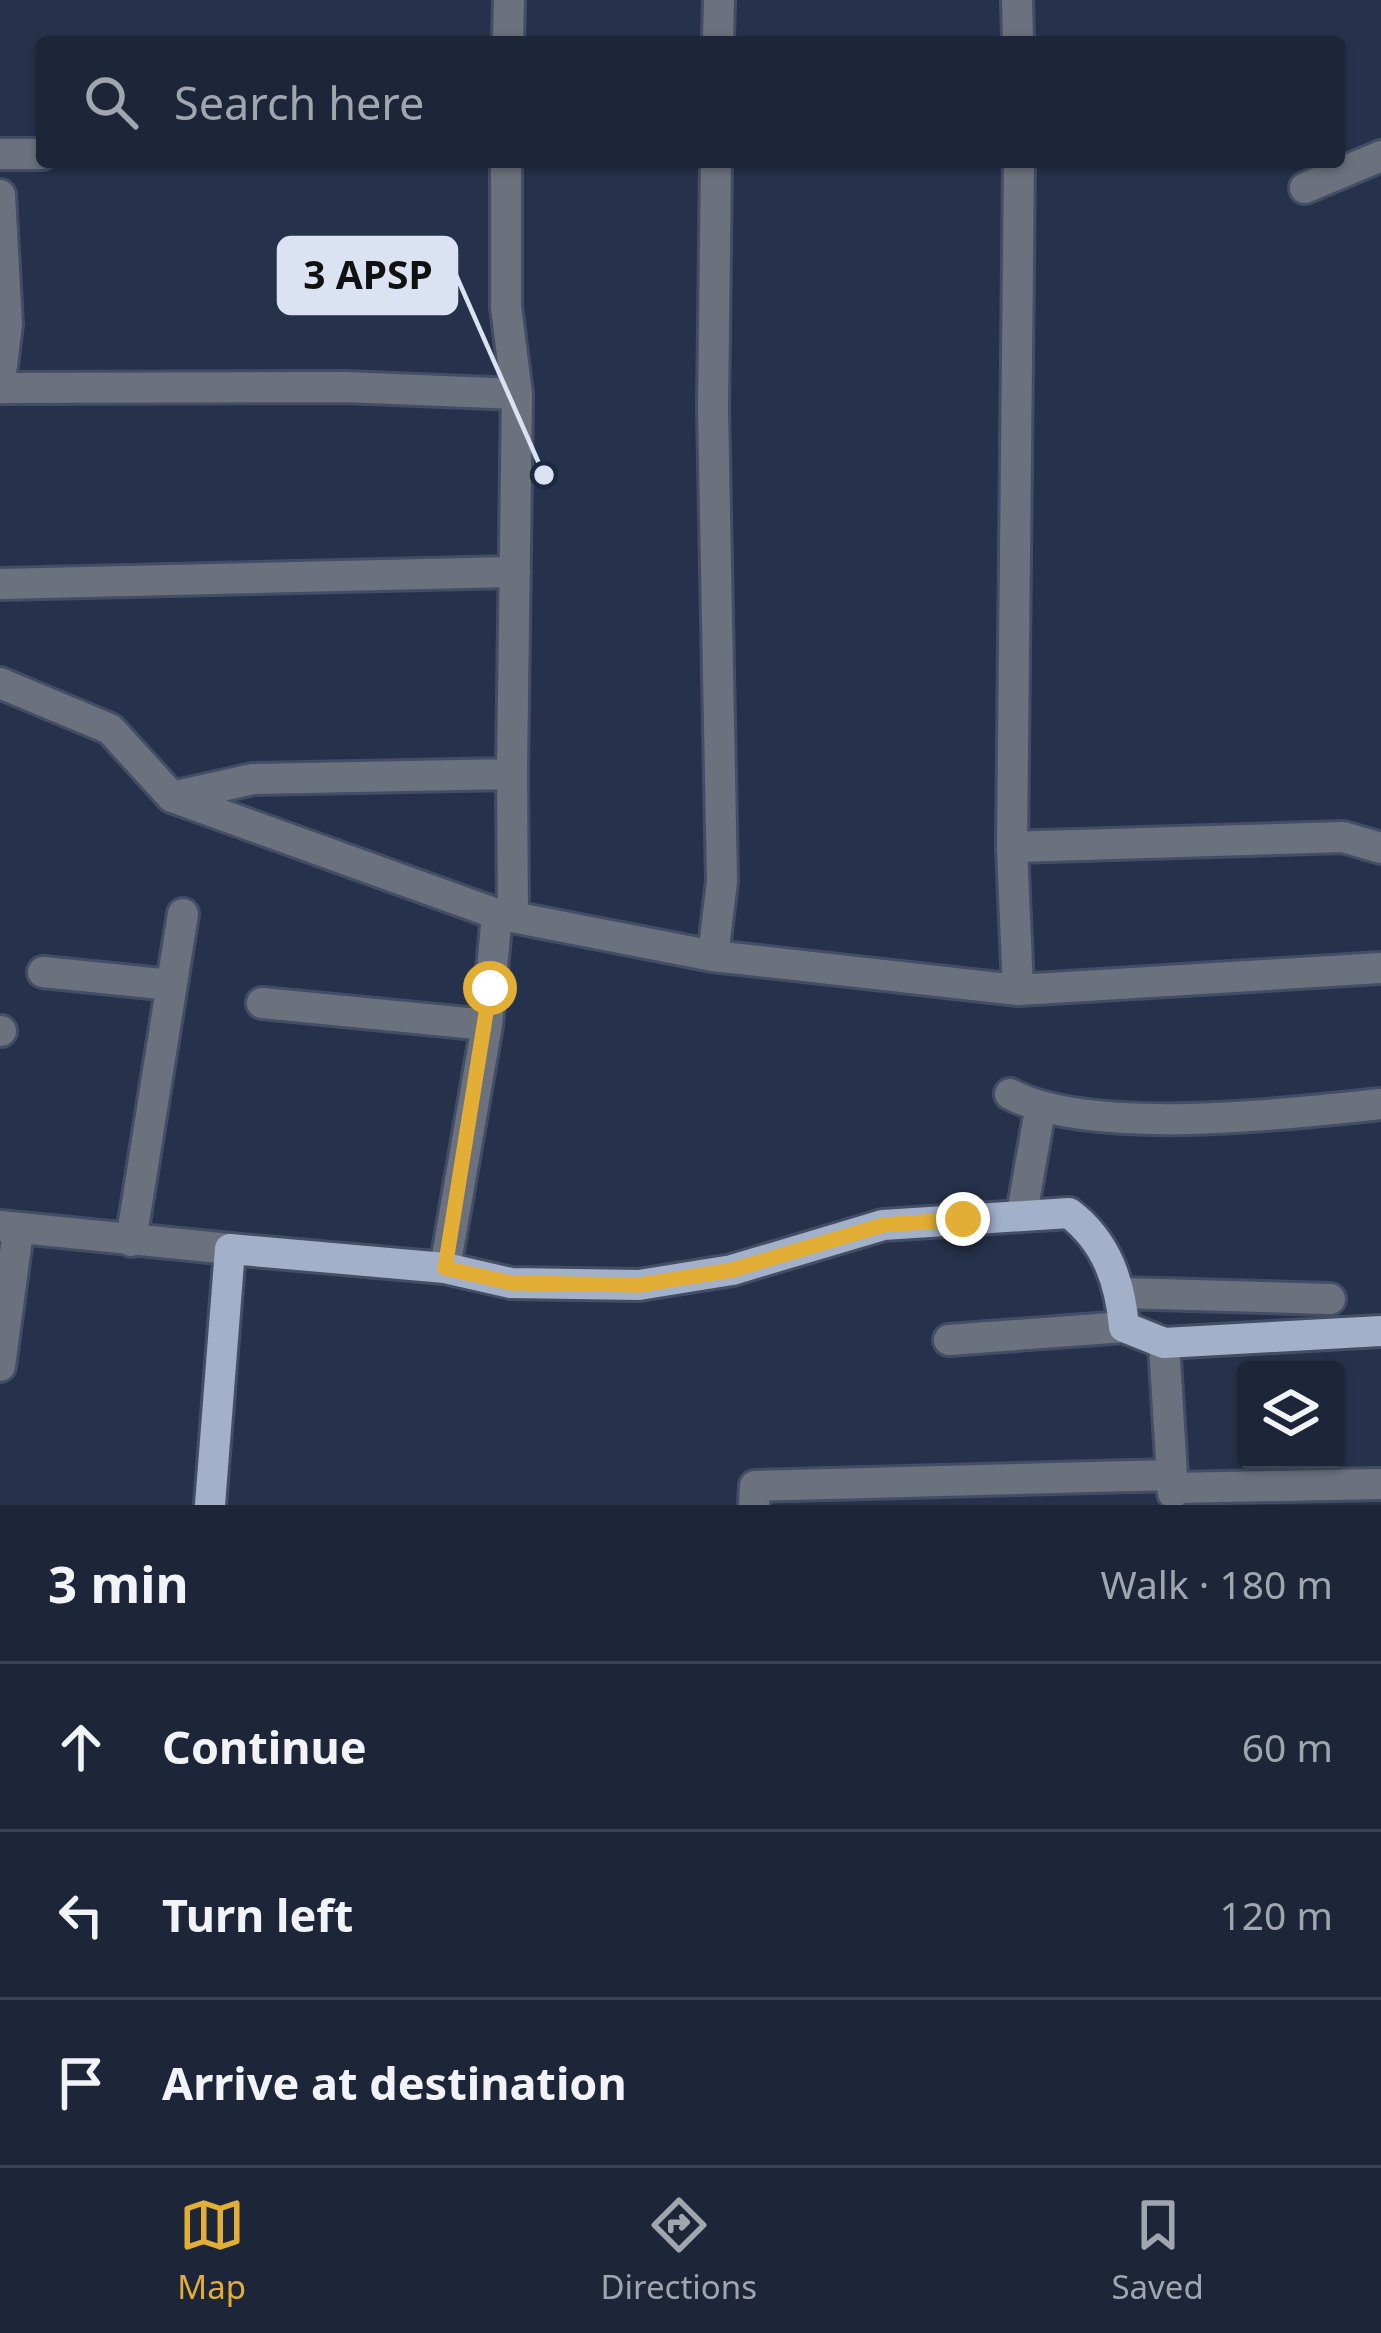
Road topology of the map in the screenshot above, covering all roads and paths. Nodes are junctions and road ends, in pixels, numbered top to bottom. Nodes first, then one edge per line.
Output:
1 (508, 0) edge
2 (719, 0) edge
3 (1017, 0) edge
4 (508, 36) edge
5 (718, 36) edge
6 (1018, 36) edge
7 (0, 154) edge
8 (36, 154) edge
9 (1381, 156) edge
10 (506, 168) edge
11 (716, 168) edge
12 (1019, 168) edge
13 (1305, 188) dead end
14 (0, 194) edge
15 (0, 385) edge
16 (517, 394) junction
17 (515, 572) junction
18 (0, 583) edge
19 (0, 683) edge
20 (512, 774) junction
21 (172, 797) junction
22 (1012, 847) junction
23 (1381, 848) edge
24 (183, 914) dead end
25 (505, 915) junction
26 (713, 956) junction
27 (1381, 968) edge
28 (43, 972) dead end
29 (170, 985) junction
30 (1018, 990) junction
31 (262, 1003) dead end
32 (487, 1024) junction
33 (1010, 1094) dead end
34 (1381, 1104) edge
35 (1040, 1110) junction
36 (1022, 1213) junction
37 (9, 1228) edge
38 (131, 1241) junction
39 (230, 1249) junction
40 (445, 1268) junction
41 (1121, 1293) junction
42 (1330, 1299) dead end
43 (1124, 1327) junction
44 (1381, 1331) edge
45 (949, 1340) dead end
46 (1164, 1343) junction
47 (0, 1366) edge
48 (1381, 1484) edge
49 (1172, 1490) edge
50 (913, 1495) edge
51 (210, 1505) edge
52 (754, 1505) edge

1 - 4 street
2 - 5 street
3 - 6 street
7 - 8 street
9 - 13 street
10 - 16 street
11 - 26 street
12 - 22 street
14 - 15 street
15 - 16 street
16 - 17 street
17 - 18 street
17 - 20 street
19 - 21 street
20 - 21 street
20 - 25 street
21 - 25 street
22 - 23 street
22 - 30 street
24 - 29 street
25 - 26 street
25 - 32 street
26 - 30 street
27 - 30 street
28 - 29 street
29 - 38 street
31 - 32 street
32 - 40 street
33 - 35 street
34 - 35 street
35 - 36 street
36 - 40 main road
36 - 41 main road
37 - 38 street
37 - 47 street
38 - 39 street
39 - 40 main road
39 - 51 main road
41 - 42 street
41 - 43 main road
43 - 45 street
43 - 46 main road
44 - 46 main road
46 - 49 street
48 - 49 street
49 - 50 street
50 - 52 street

